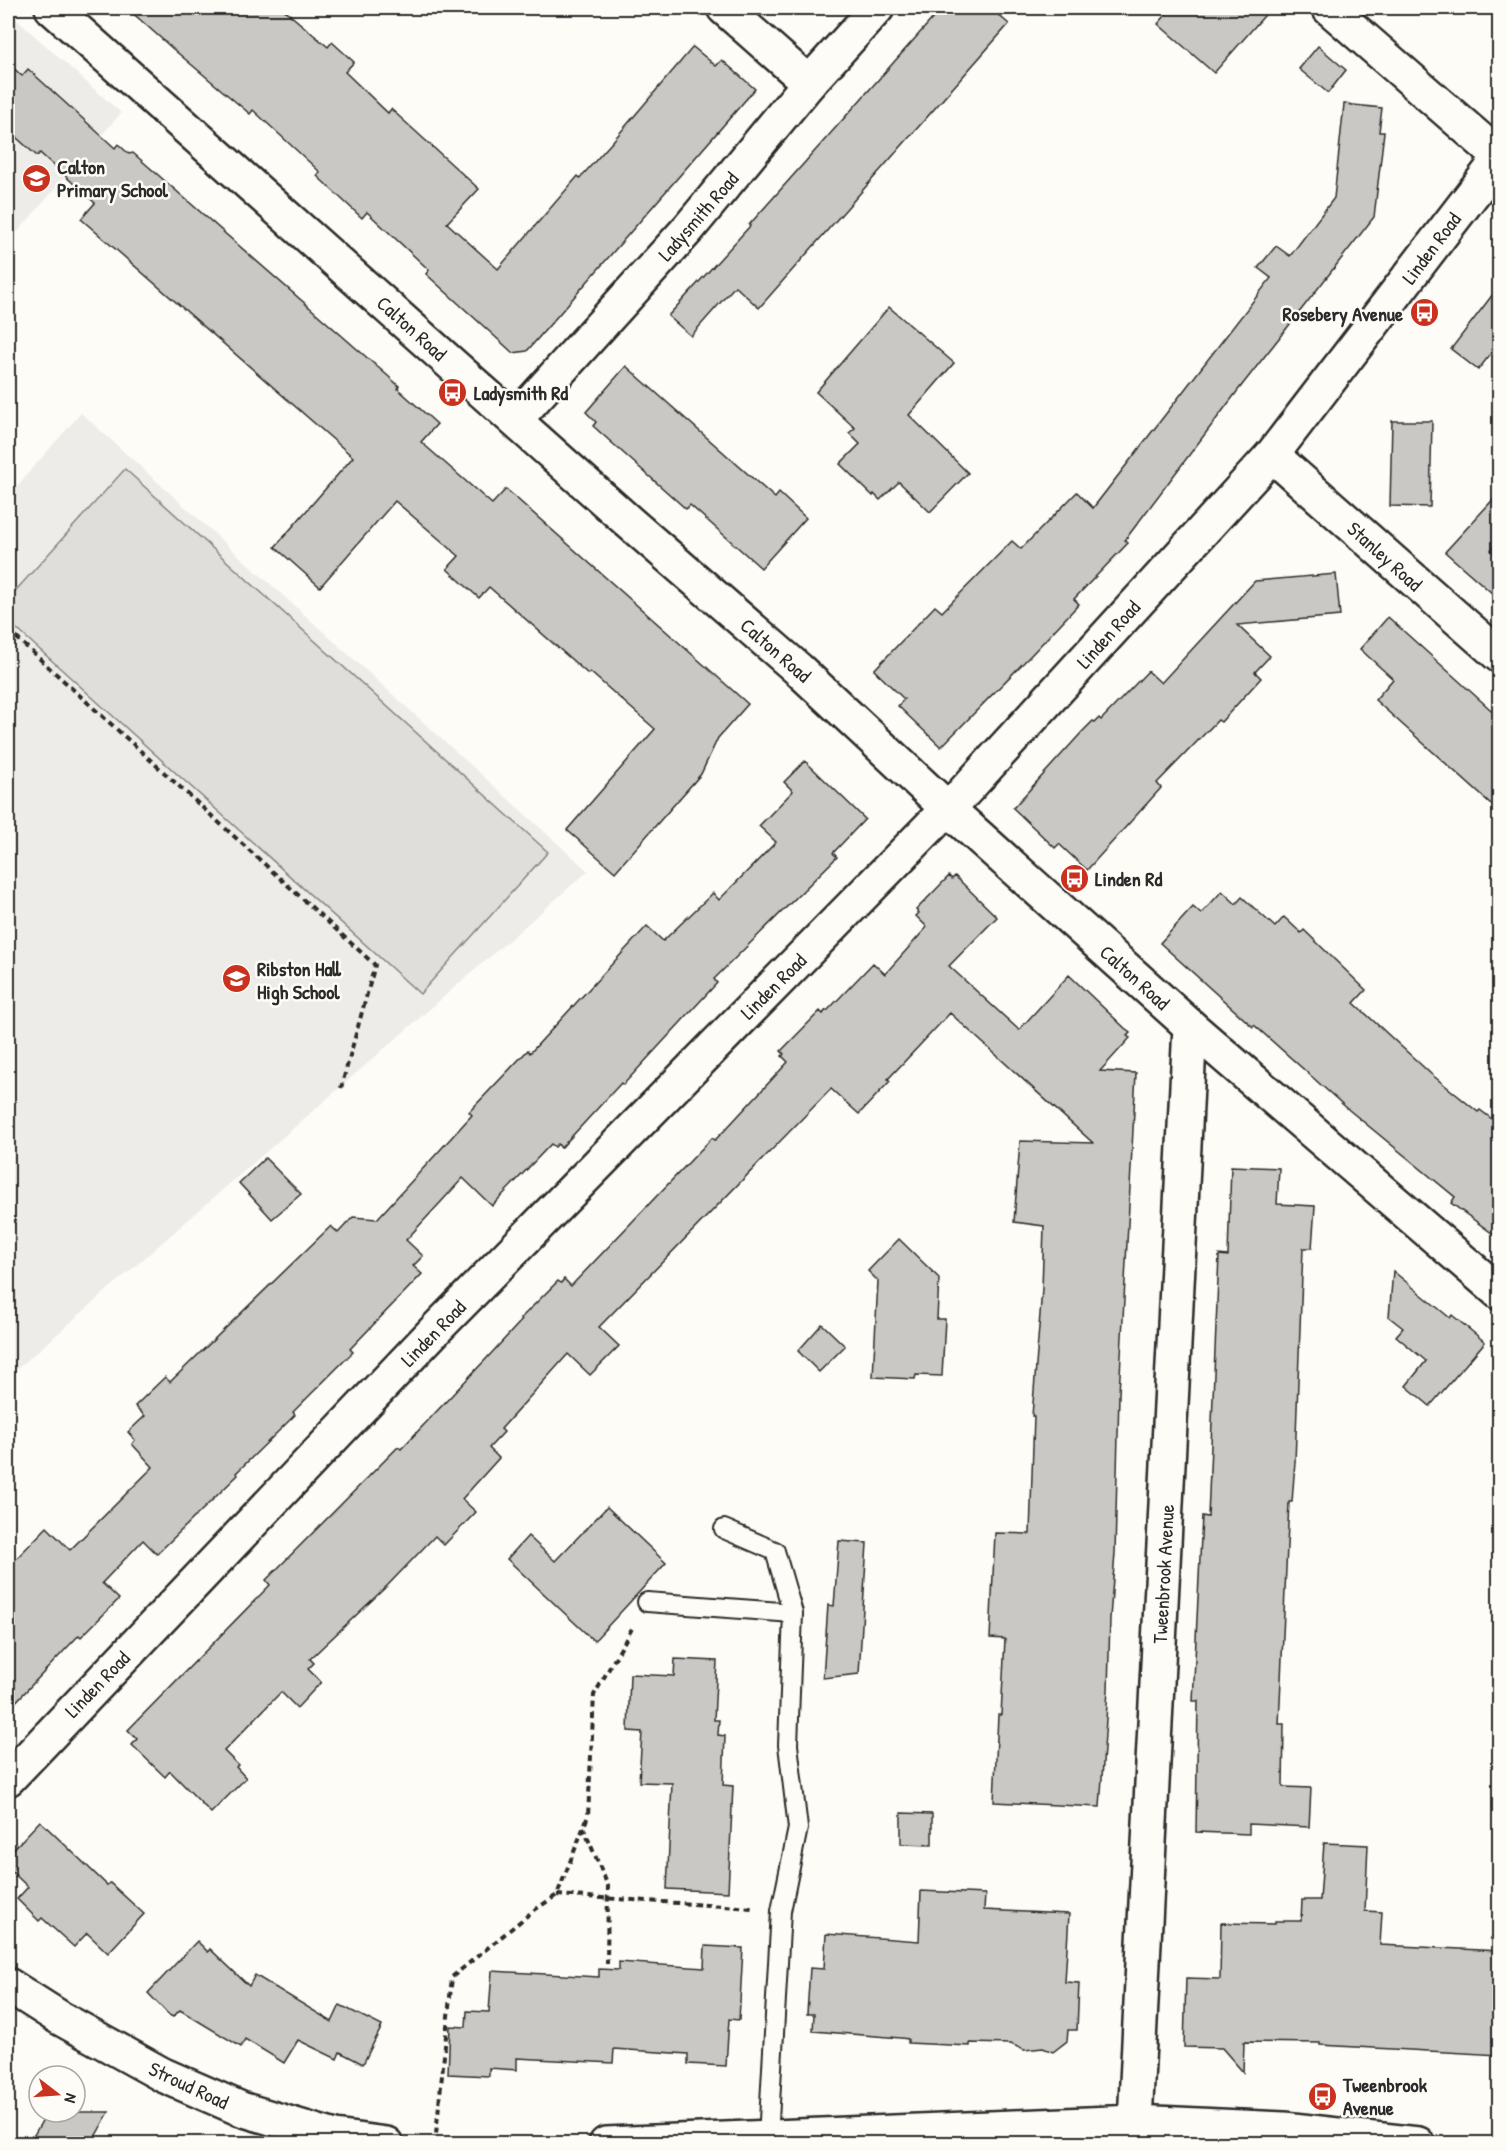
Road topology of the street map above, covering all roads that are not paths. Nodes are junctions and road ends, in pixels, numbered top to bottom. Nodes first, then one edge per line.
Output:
1 (52, 8) edge
2 (724, 8) edge
3 (876, 8) edge
4 (1329, 8) edge
5 (809, 83) junction
6 (1500, 158) edge
7 (515, 420) junction
8 (1272, 455) junction
9 (1500, 656) edge
10 (948, 809) junction
11 (1190, 1026) junction
12 (1500, 1293) edge
13 (724, 1529) dead end
14 (647, 1602) road end
15 (794, 1613) junction
16 (8, 1779) edge
17 (8, 1985) edge
18 (1136, 2122) junction
19 (768, 2138) junction
20 (386, 2144) edge
21 (606, 2144) edge
22 (1418, 2144) edge

1 - 7 street, Calton Road
2 - 5 street
3 - 5 street, Ladysmith Road
4 - 6 street
5 - 7 street, Ladysmith Road
6 - 8 street, Linden Road
7 - 10 street, Calton Road
8 - 9 street, Stanley Road
8 - 10 street, Linden Road
10 - 11 street, Calton Road
10 - 16 street, Linden Road
11 - 12 street, Calton Road
11 - 18 street, Tweenbrook Avenue
13 - 15 lane
14 - 15 lane
15 - 19 lane
17 - 20 street, Stroud Road
18 - 19 street
18 - 22 street
19 - 21 street

